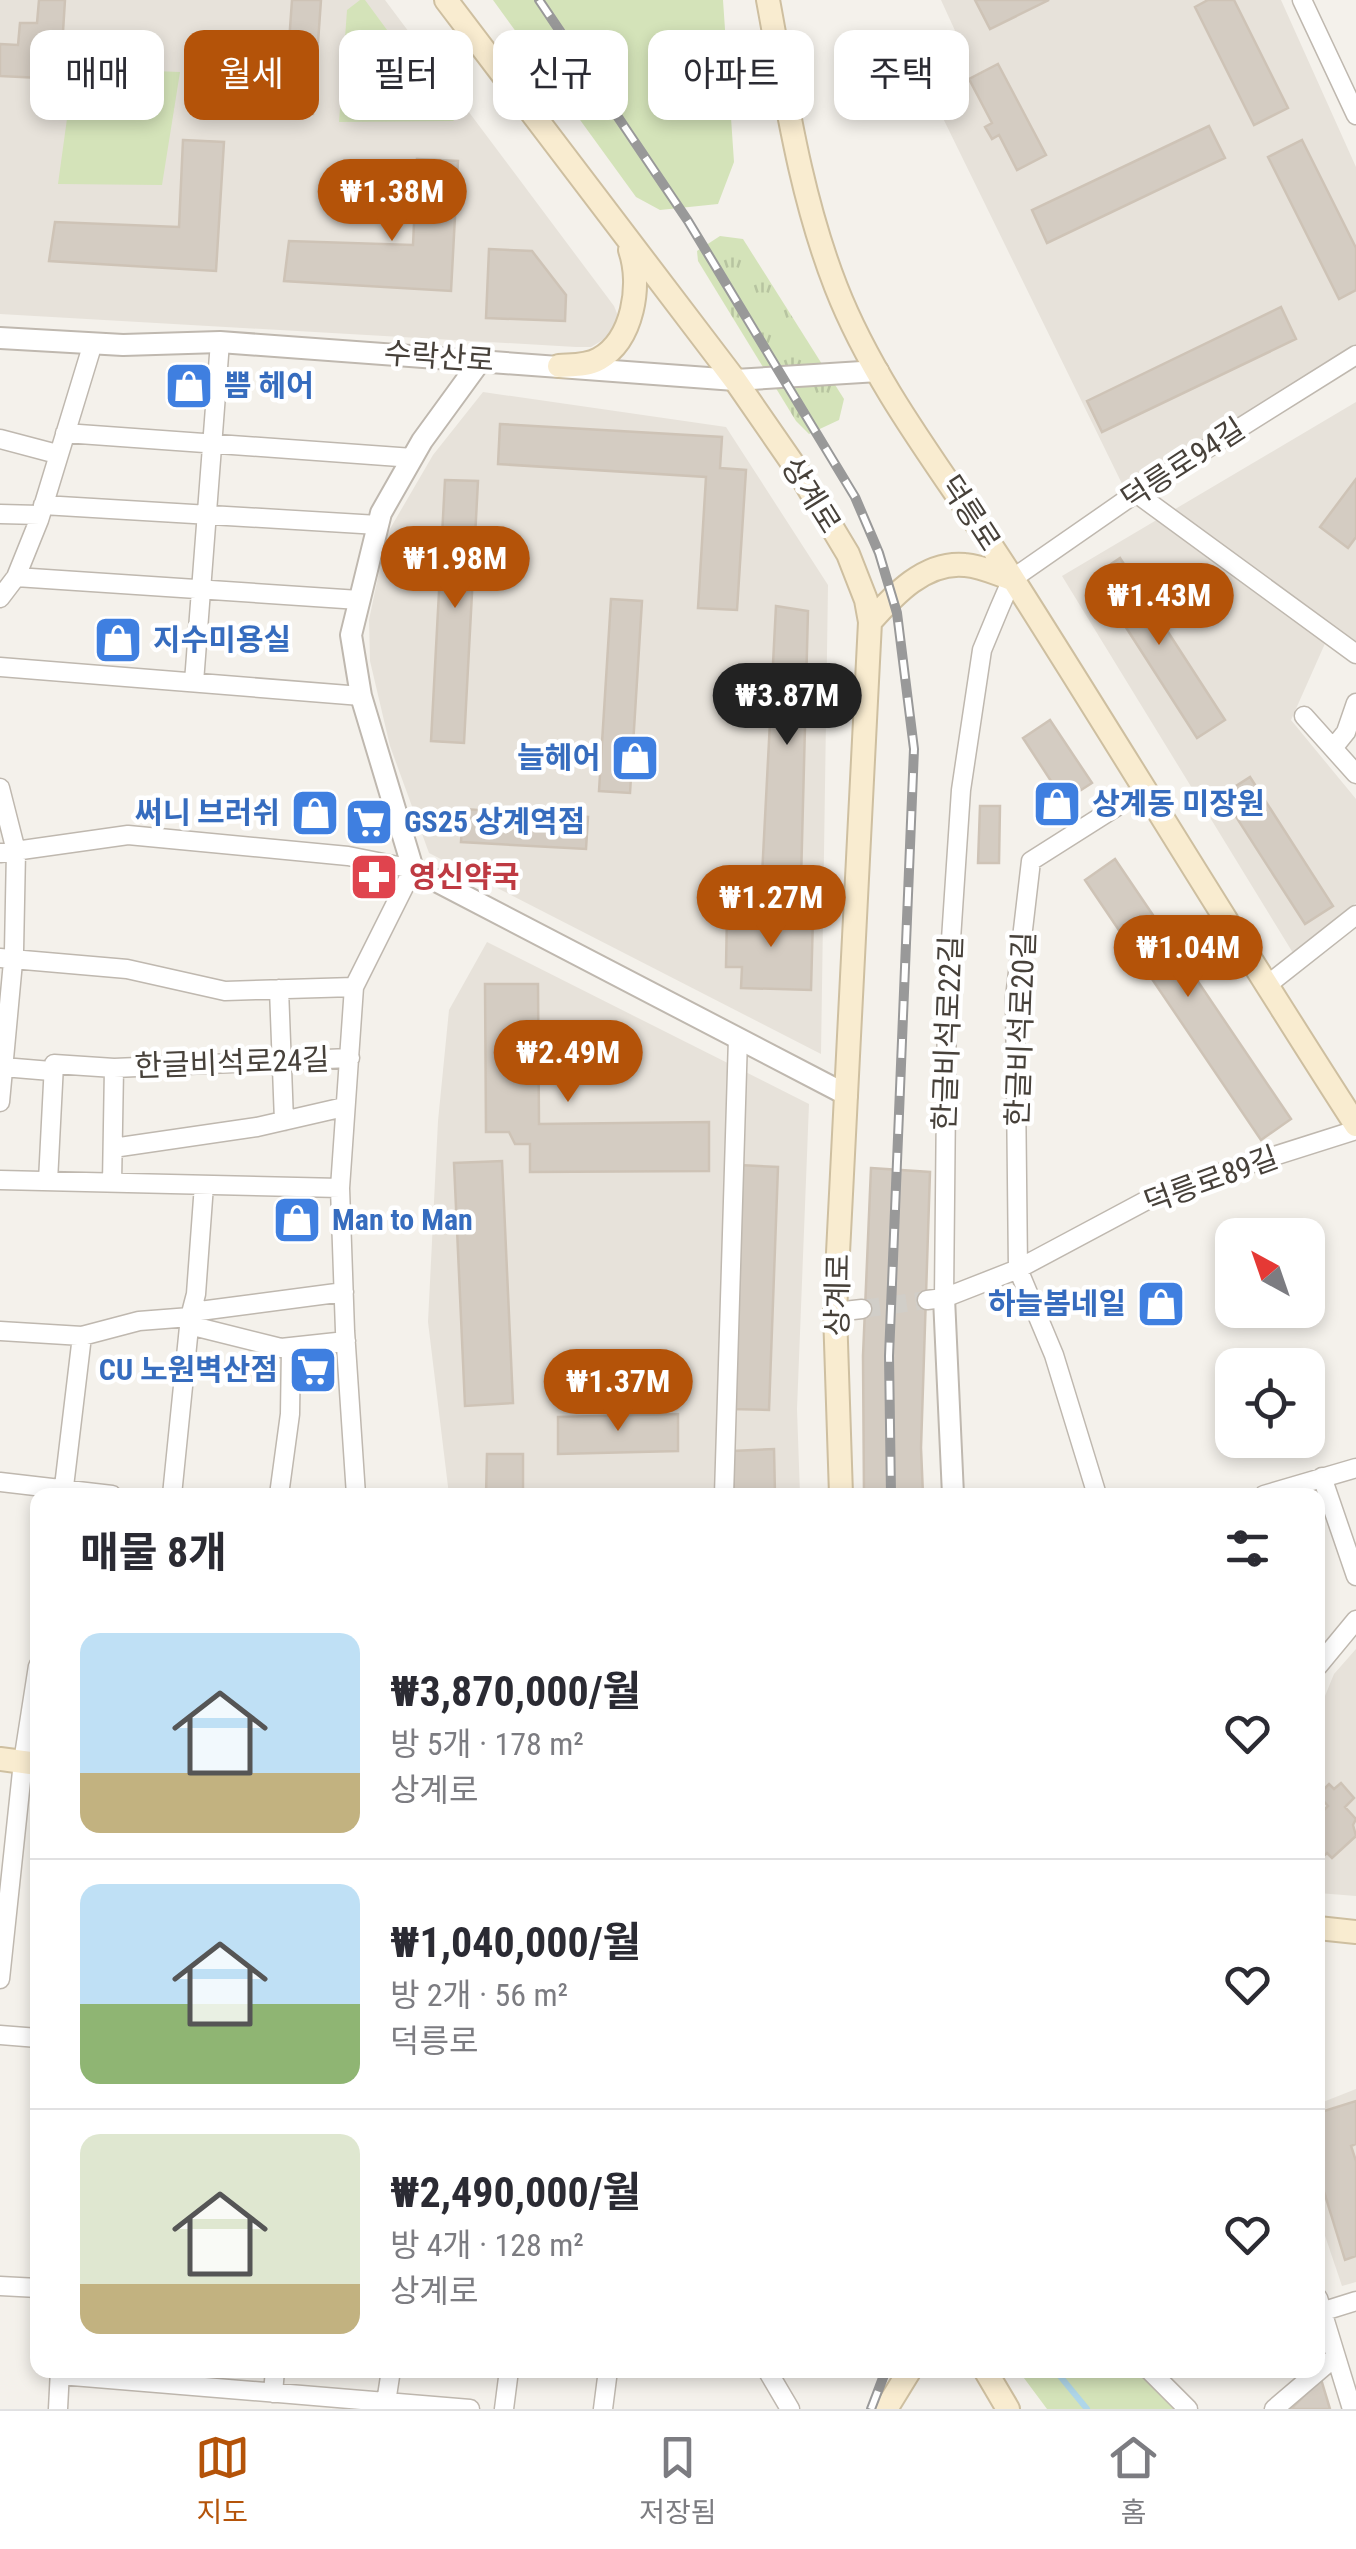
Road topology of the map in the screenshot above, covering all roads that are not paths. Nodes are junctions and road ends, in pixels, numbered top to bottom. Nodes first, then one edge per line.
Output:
1 (446, 0) edge
2 (768, 0) edge
3 (1302, 0) edge
4 (1356, 115) edge
5 (627, 242) junction
6 (0, 338) edge
7 (220, 342) junction
8 (93, 343) junction
9 (1356, 355) edge
10 (481, 360) junction
11 (559, 366) junction
12 (878, 371) junction
13 (735, 380) junction
14 (65, 434) junction
15 (0, 439) edge
16 (211, 444) junction
17 (57, 454) junction
18 (413, 458) junction
19 (1136, 493) junction
20 (42, 510) junction
21 (0, 514) edge
22 (206, 515) junction
23 (378, 525) junction
24 (1012, 578) junction
25 (6, 587) edge
26 (201, 590) junction
27 (359, 600) junction
28 (870, 622) junction
29 (1356, 654) edge
30 (0, 666) edge
31 (194, 682) junction
32 (361, 696) junction
33 (1356, 703) edge
34 (1304, 716) dead end
35 (1334, 748) junction
36 (1356, 774) edge
37 (0, 788) edge
38 (1143, 790) junction
39 (8, 852) edge
40 (414, 869) junction
41 (1356, 915) edge
42 (7, 959) edge
43 (1266, 986) junction
44 (354, 987) junction
45 (279, 990) junction
46 (738, 1038) junction
47 (350, 1058) junction
48 (281, 1060) junction
49 (3, 1067) junction
50 (114, 1068) junction
51 (52, 1071) junction
52 (847, 1095) junction
53 (0, 1102) edge
54 (344, 1107) junction
55 (284, 1121) junction
56 (1356, 1128) edge
57 (113, 1148) junction
58 (0, 1180) edge
59 (48, 1181) junction
60 (112, 1183) junction
61 (204, 1185) junction
62 (340, 1188) junction
63 (1018, 1269) junction
64 (344, 1292) junction
65 (936, 1299) junction
66 (862, 1309) tunnel mouth
67 (836, 1312) junction
68 (190, 1318) junction
69 (0, 1331) edge
70 (82, 1336) junction
71 (346, 1340) junction
72 (290, 1347) junction
73 (1356, 1468) edge
74 (1322, 1477) junction
75 (0, 1482) edge
76 (38, 1488) edge
77 (64, 1488) edge
78 (173, 1488) edge
79 (281, 1488) edge
80 (356, 1488) edge
81 (724, 1488) edge
82 (841, 1488) edge
83 (952, 1488) edge
84 (1095, 1488) edge
85 (1287, 1488) edge
86 (1356, 1576) edge
87 (1356, 1620) edge
88 (1325, 1658) edge
89 (30, 1709) edge
90 (20, 1762) edge
91 (1325, 1929) edge
92 (1356, 1932) edge
93 (0, 1979) edge
94 (0, 2035) edge
95 (30, 2037) edge
96 (0, 2286) edge
97 (30, 2288) edge
98 (1356, 2301) edge
99 (1325, 2304) edge
100 (1325, 2322) edge
101 (1335, 2357) junction
102 (1325, 2366) edge
103 (60, 2378) edge
104 (204, 2378) edge
105 (274, 2378) edge
106 (390, 2378) edge
107 (508, 2378) edge
108 (607, 2378) edge
109 (771, 2378) edge
110 (905, 2378) edge
111 (990, 2378) edge
112 (1157, 2378) edge
113 (1310, 2378) edge
114 (273, 2393) junction
115 (385, 2406) edge
116 (58, 2409) edge
117 (470, 2409) edge
118 (504, 2409) edge
119 (604, 2409) edge
120 (790, 2409) edge
121 (886, 2409) edge
122 (1008, 2409) edge
123 (1188, 2409) edge
124 (1274, 2409) edge
125 (1352, 2409) edge

1 - 5 main road, 상계로
2 - 12 main road, 덕릉로
3 - 4 street
5 - 11 main road
5 - 13 main road, 상계로
6 - 8 street, 수락산로
7 - 8 street, 수락산로
7 - 10 street, 수락산로
7 - 16 street
8 - 14 street
9 - 19 street, 덕릉로94길
10 - 11 street, 수락산로
10 - 18 street
11 - 13 street, 수락산로
12 - 13 street, 수락산로
12 - 24 main road, 덕릉로
13 - 28 main road, 상계로
14 - 16 street
14 - 17 street
15 - 17 street
16 - 18 street
16 - 22 street
17 - 20 street
18 - 23 street
19 - 24 street, 덕릉로94길
19 - 29 street
20 - 21 street
20 - 22 street
20 - 25 street
22 - 23 street
22 - 26 street
23 - 27 street
24 - 28 main road
24 - 38 main road, 덕릉로
24 - 65 street, 한글비석로22길
25 - 26 street
26 - 27 street
26 - 31 street
27 - 32 street
28 - 52 main road, 상계로
30 - 31 street
31 - 32 street
32 - 40 street
33 - 35 street
34 - 35 street
35 - 36 street
37 - 39 street
38 - 43 main road, 덕릉로
38 - 63 street, 한글비석로20길
39 - 40 street
39 - 42 street
40 - 44 street, 한글비석로24길
40 - 46 street
41 - 43 street
42 - 45 street
42 - 49 street
43 - 56 main road, 덕릉로
44 - 45 street
44 - 47 street, 한글비석로24길
45 - 48 street
46 - 52 street
46 - 81 street
47 - 48 street, 한글비석로24길
47 - 54 street, 한글비석로24길
48 - 50 street, 한글비석로24길
48 - 55 street
49 - 51 street, 한글비석로24길
49 - 53 street
50 - 51 street, 한글비석로24길
50 - 57 street
51 - 59 street
52 - 67 main road, 상계로
54 - 55 street, 한글비석로24길
54 - 62 street, 한글비석로24길
55 - 57 street, 한글비석로24길
56 - 63 street, 덕릉로89길
57 - 60 street
58 - 59 street
59 - 60 street
60 - 61 street
61 - 62 street
61 - 68 street
62 - 64 street, 한글비석로24길
63 - 65 street
63 - 84 street, 한글비석로20길
64 - 68 street
64 - 71 street, 한글비석로24길
65 - 83 street, 한글비석로22길
66 - 67 street
67 - 82 main road, 상계로
68 - 70 street
68 - 72 street
68 - 78 street
69 - 70 street
70 - 77 street
71 - 72 street
71 - 80 street, 한글비석로24길
72 - 79 street
73 - 74 street
74 - 85 street
74 - 86 street
75 - 76 street
87 - 88 street
89 - 90 street
90 - 93 street
91 - 92 main road
94 - 95 street
96 - 97 street
98 - 99 street
100 - 101 street
101 - 102 street
101 - 125 street
103 - 116 street
104 - 114 street
105 - 114 street
106 - 115 street
107 - 118 street
108 - 119 street
109 - 120 street
110 - 121 main road
111 - 122 main road
112 - 123 street
113 - 124 street
114 - 115 street
115 - 117 street

